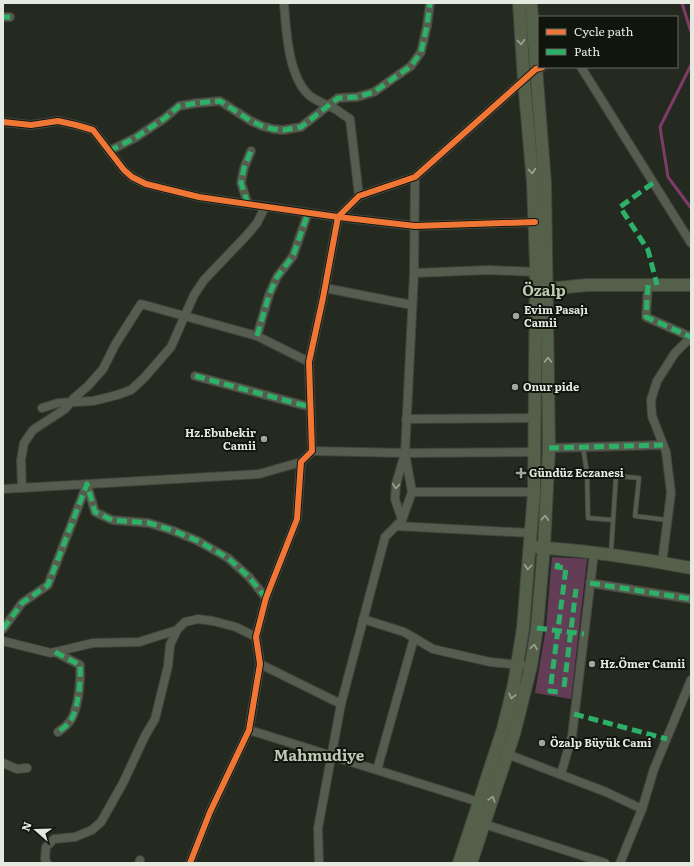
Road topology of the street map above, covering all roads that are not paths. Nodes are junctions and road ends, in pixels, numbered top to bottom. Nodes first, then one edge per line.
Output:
1 (284, 3) edge
2 (430, 3) edge
3 (519, 3) edge
4 (531, 3) edge
5 (538, 54) edge
6 (540, 68) edge
7 (582, 68) edge
8 (524, 80) junction
9 (329, 106) junction
10 (3, 122) edge
11 (251, 150) dead end
12 (109, 151) junction
13 (415, 177) junction
14 (359, 196) junction
15 (248, 204) junction
16 (265, 207) junction
17 (308, 213) junction
18 (338, 218) junction
19 (535, 222) junction
20 (415, 226) junction
21 (691, 243) edge
22 (536, 272) junction
23 (414, 273) junction
24 (648, 285) junction
25 (691, 285) edge
26 (325, 288) junction
27 (542, 288) junction
28 (412, 305) junction
29 (184, 316) junction
30 (257, 336) junction
31 (691, 338) edge
32 (309, 362) junction
33 (195, 376) dead end
34 (70, 403) junction
35 (310, 407) junction
36 (42, 408) dead end
37 (536, 418) junction
38 (406, 419) junction
39 (663, 445) junction
40 (583, 447) junction
41 (549, 448) junction
42 (312, 451) junction
43 (535, 452) junction
44 (405, 453) junction
45 (301, 462) junction
46 (587, 473) junction
47 (616, 476) junction
48 (87, 484) junction
49 (22, 488) junction
50 (3, 489) edge
51 (412, 492) junction
52 (534, 492) junction
53 (402, 520) junction
54 (613, 520) junction
55 (667, 520) junction
56 (396, 526) junction
57 (530, 533) junction
58 (530, 546) junction
59 (544, 547) junction
60 (594, 553) junction
61 (611, 555) junction
62 (662, 562) junction
63 (691, 568) edge
64 (590, 583) junction
65 (266, 598) junction
66 (691, 599) edge
67 (364, 619) junction
68 (3, 630) edge
69 (177, 630) junction
70 (256, 637) junction
71 (414, 638) junction
72 (3, 641) edge
73 (55, 652) junction
74 (260, 664) junction
75 (518, 664) junction
76 (531, 666) junction
77 (691, 680) edge
78 (341, 704) junction
79 (249, 730) junction
80 (58, 732) dead end
81 (507, 754) junction
82 (331, 756) junction
83 (3, 763) edge
84 (27, 768) dead end
85 (377, 770) junction
86 (561, 774) junction
87 (479, 802) junction
88 (642, 809) junction
89 (484, 824) junction
90 (48, 863) edge
91 (190, 863) edge
92 (319, 863) edge
93 (459, 863) edge
94 (471, 863) edge
95 (605, 863) edge
96 (620, 863) edge

1 - 9 street
2 - 9 street
3 -> 8 main road
4 - 5 main road
6 - 8 street
6 - 27 main road
7 - 21 street
8 - 13 street
8 -> 19 main road
9 - 12 street
9 - 14 street
10 - 12 street
11 - 15 street
12 - 15 street
13 - 14 street
13 - 20 street
14 - 18 street
15 - 16 street
16 - 17 street
16 - 29 street
17 - 18 street
17 - 30 street
18 - 20 street
18 - 26 street
19 - 20 street
19 - 22 main road
20 - 23 street
22 - 23 street
22 - 27 main road
23 - 28 street
24 - 25 main road
24 - 27 main road
24 - 31 street
26 - 28 street
26 - 32 street
27 - 37 main road
41 -> 27 main road
28 - 38 street
29 - 30 street
29 - 34 street
29 - 34 street
30 - 32 street
31 - 39 street
32 - 35 street
33 - 35 street
34 - 36 street
34 - 49 street
35 - 42 street
37 - 38 street
37 - 43 main road
38 - 44 street
39 - 40 street
39 - 55 street
40 - 41 street
40 - 46 lane
59 -> 41 main road
42 - 44 street
42 - 45 street
43 - 44 street
43 - 52 main road
44 - 51 street
44 -> 53 street
45 - 48 street
45 - 65 street
46 - 47 lane
46 - 54 lane
47 - 54 lane
47 - 55 lane
48 - 49 street
48 - 65 street
48 - 68 street
49 - 50 street
51 - 52 street
51 - 53 street
52 - 57 main road
53 - 56 street
54 - 61 lane
55 - 62 street
56 - 57 street
56 - 67 street
57 - 58 main road
58 - 59 main road
58 -> 75 main road
59 - 60 main road
76 -> 59 main road
60 - 61 main road
60 - 64 street
61 - 62 main road
62 - 63 main road
64 - 66 street
64 - 86 street
65 - 70 street
67 - 71 street
67 - 78 street
69 - 70 street
69 - 73 street
69 - 90 street
70 - 74 street
71 - 75 street
71 - 85 street
72 - 73 street
73 - 80 street
74 - 78 street
74 - 79 street
75 - 76 street
75 -> 87 main road
76 - 81 main road
77 - 88 street
78 - 82 street
79 - 82 street
79 - 91 street
81 - 86 street
89 -> 81 main road
82 - 85 street
82 - 92 street
83 - 84 street
85 - 87 street
86 - 88 street
87 - 93 main road
88 - 96 street
89 - 94 main road
89 - 95 street

